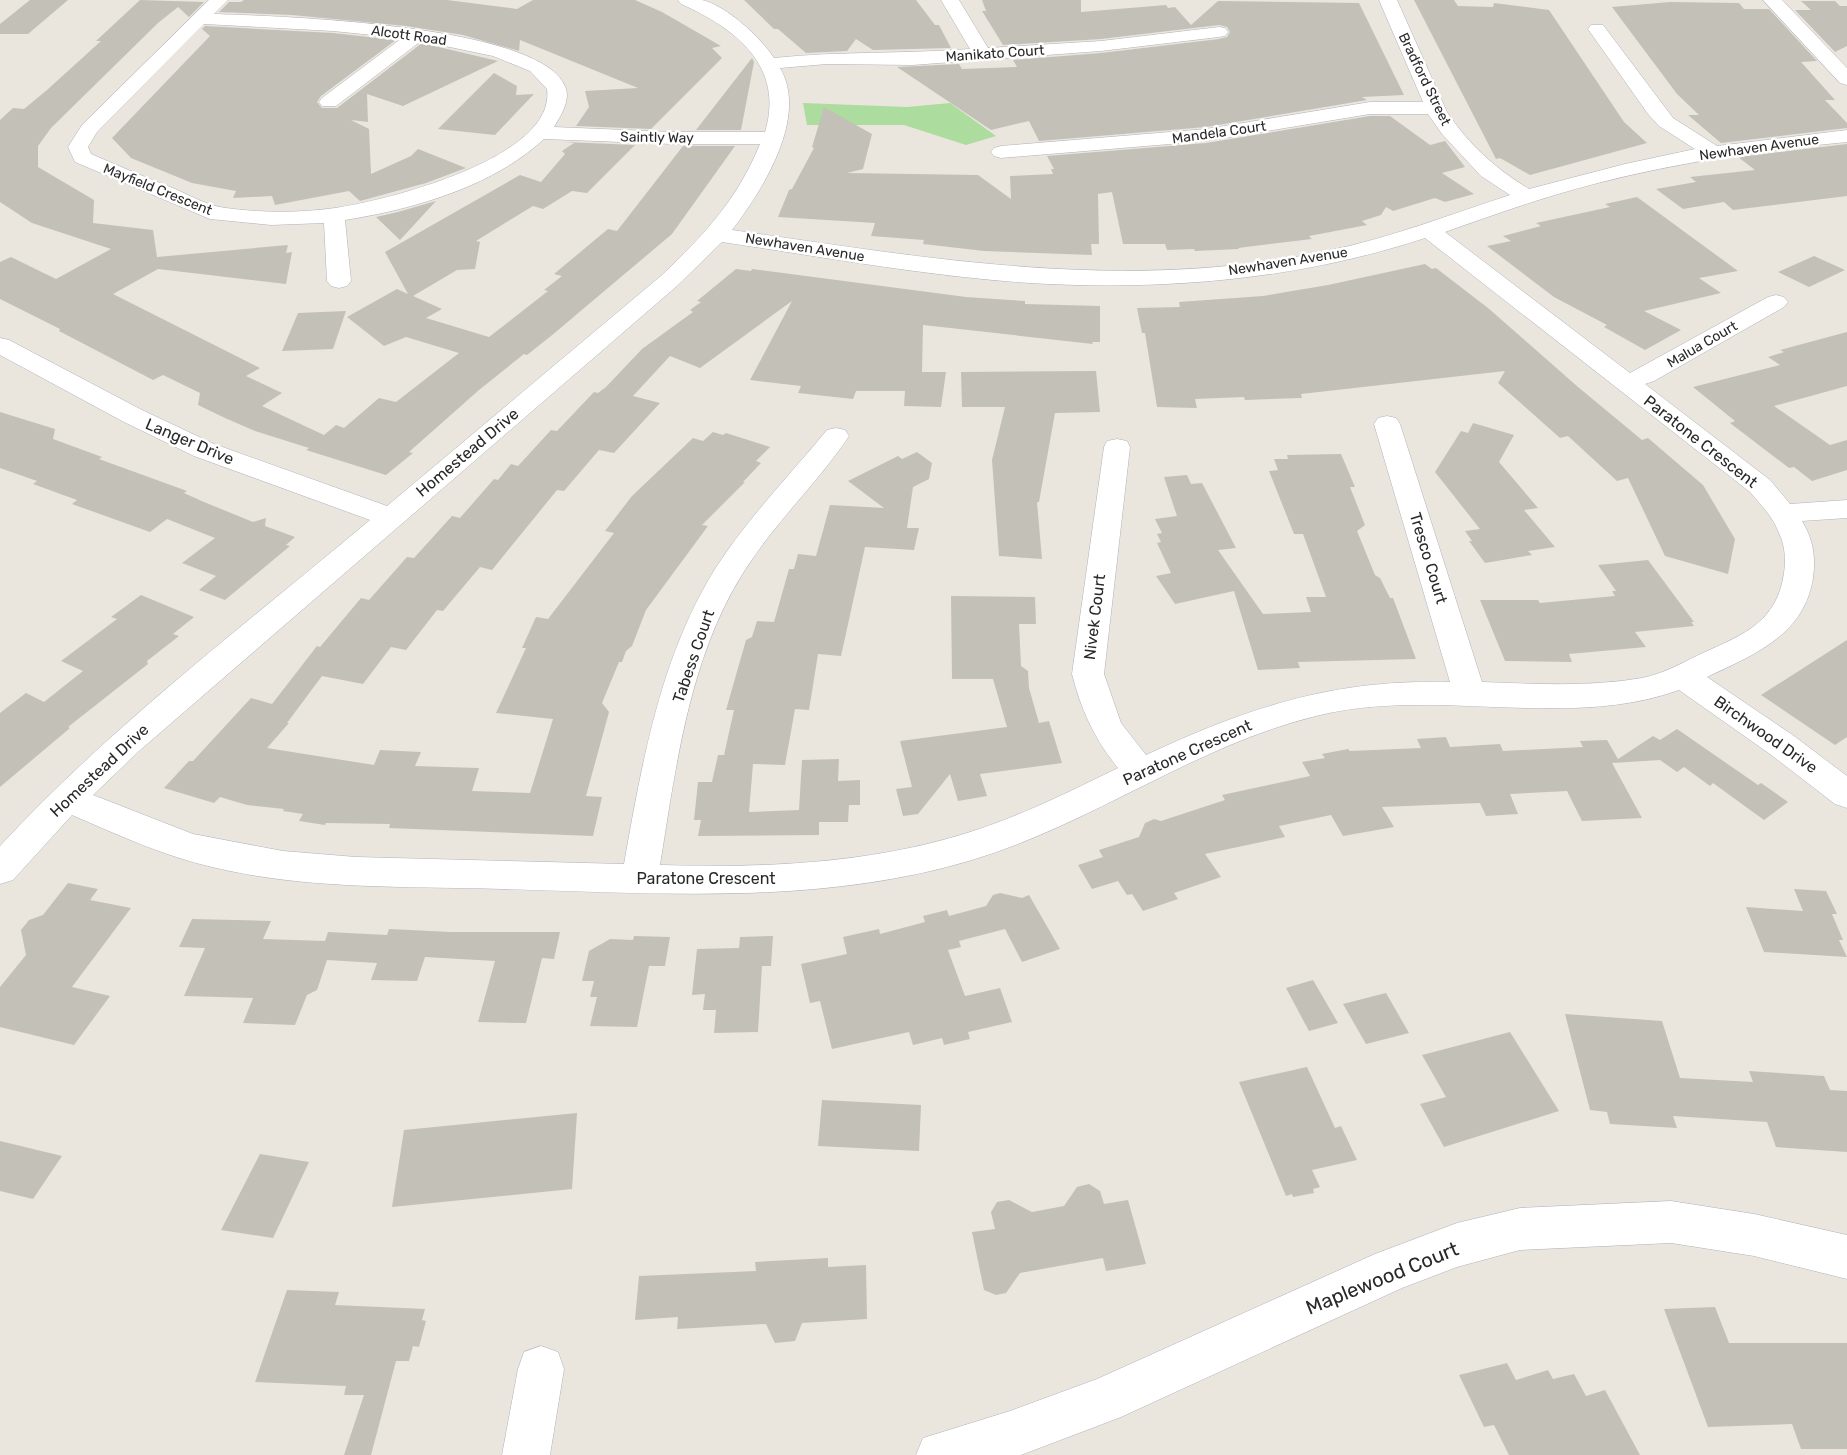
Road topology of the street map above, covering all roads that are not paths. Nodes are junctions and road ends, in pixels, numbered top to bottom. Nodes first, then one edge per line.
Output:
1 (219, 0) edge
2 (687, 0) edge
3 (950, 0) edge
4 (1388, 0) edge
5 (1772, 0) edge
6 (199, 19) junction
7 (1597, 29) dead end
8 (1219, 32) dead end
9 (418, 35) junction
10 (982, 54) junction
11 (770, 64) junction
12 (1847, 79) edge
13 (329, 102) dead end
14 (1437, 108) junction
15 (542, 133) junction
16 (1847, 136) edge
17 (773, 138) junction
18 (1001, 152) dead end
19 (1713, 152) junction
20 (1527, 197) junction
21 (334, 215) junction
22 (1429, 230) junction
23 (717, 234) junction
24 (339, 281) dead end
25 (1776, 302) dead end
26 (0, 345) edge
27 (1626, 382) junction
28 (1387, 424) dead end
29 (836, 436) dead end
30 (1117, 447) dead end
31 (1847, 509) edge
32 (1782, 513) junction
33 (390, 517) junction
34 (1682, 676) junction
35 (1469, 692) junction
36 (1141, 772) junction
37 (1847, 795) edge
38 (68, 798) junction
39 (0, 870) edge
40 (640, 878) junction
41 (1847, 1257) edge
42 (541, 1369) dead end
43 (526, 1455) edge
44 (940, 1455) edge

1 - 6 street, Mayfield Crescent
2 - 11 street, Homestead Drive
3 - 10 street
4 - 14 street, Bradford Street
5 - 12 street
6 - 9 street, Alcott Road
6 - 21 street, Mayfield Crescent
7 - 19 street
8 - 10 street, Manikato Court
9 - 13 street
9 - 15 street, Alcott Road
10 - 11 street, Manikato Court
11 - 17 street, Homestead Drive
14 - 18 street, Mandela Court
14 - 20 street, Bradford Street
15 - 17 street, Saintly Way
15 - 21 street, Mayfield Crescent
16 - 19 street, Newhaven Avenue
17 - 23 street, Homestead Drive
19 - 20 street, Newhaven Avenue
20 - 22 street, Newhaven Avenue
21 - 24 street
22 - 23 street, Newhaven Avenue
22 - 27 street, Paratone Crescent
23 - 33 street, Homestead Drive
25 - 27 street, Malua Court
26 - 33 street, Langer Drive
27 - 32 street, Paratone Crescent
28 - 35 street, Tresco Court
29 - 40 street, Tabess Court
30 - 36 street, Nivek Court
31 - 32 street
32 - 34 street, Paratone Crescent
33 - 38 street, Homestead Drive
34 - 35 street, Paratone Crescent
34 - 37 street, Birchwood Drive
35 - 36 street, Paratone Crescent
36 - 40 street, Paratone Crescent
38 - 39 street, Homestead Drive
38 - 40 street, Paratone Crescent
41 - 44 street, Maplewood Court
42 - 43 street

